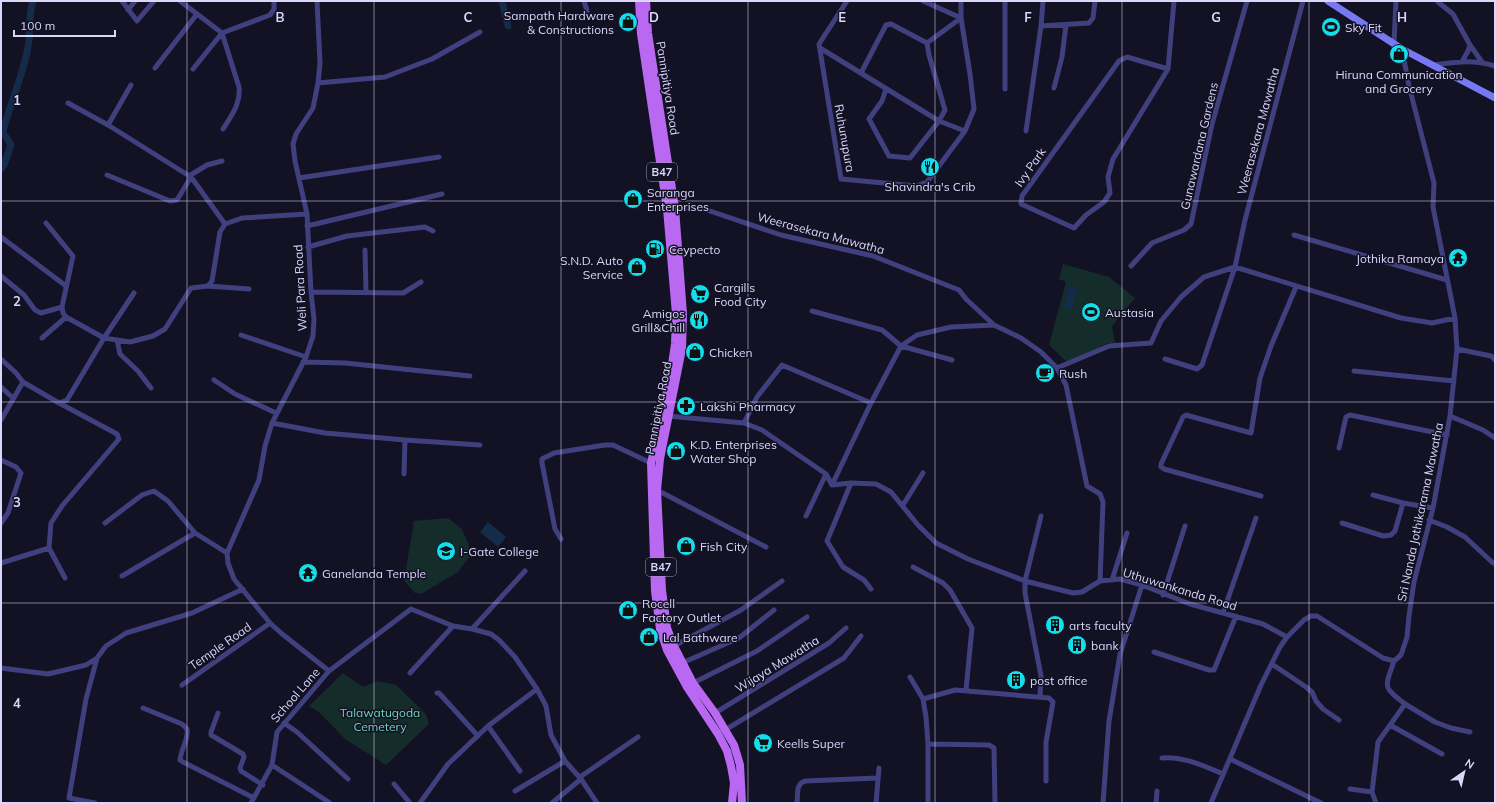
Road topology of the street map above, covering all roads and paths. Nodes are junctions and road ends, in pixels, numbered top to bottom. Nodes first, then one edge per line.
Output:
1 (122, 1) edge
2 (135, 1) edge
3 (154, 1) edge
4 (180, 1) edge
5 (274, 1) edge
6 (317, 1) edge
7 (584, 1) edge
8 (638, 1) edge
9 (646, 1) edge
10 (847, 1) edge
11 (923, 1) edge
12 (961, 1) edge
13 (1005, 1) edge
14 (1043, 1) edge
15 (1095, 1) edge
16 (1174, 1) edge
17 (1247, 1) edge
18 (1303, 1) edge
19 (1328, 1) edge
20 (1396, 1) edge
21 (1438, 2) dead end
22 (1338, 4) edge
23 (128, 10) junction
24 (587, 11) dead end
25 (197, 14) junction
26 (962, 18) junction
27 (1066, 25) junction
28 (1041, 26) junction
29 (480, 32) dead end
30 (222, 33) junction
31 (927, 43) junction
32 (1394, 43) junction
33 (1470, 44) junction
34 (820, 48) junction
35 (1402, 49) junction
36 (1463, 60) junction
37 (1482, 62) junction
38 (1433, 65) junction
39 (1495, 66) edge
40 (155, 68) dead end
41 (193, 69) dead end
42 (1168, 69) junction
43 (861, 73) junction
44 (318, 83) junction
45 (130, 85) dead end
46 (1054, 88) dead end
47 (886, 89) junction
48 (1005, 89) dead end
49 (1495, 98) edge
50 (68, 103) dead end
51 (939, 121) junction
52 (108, 125) junction
53 (223, 130) dead end
54 (966, 131) junction
55 (1026, 131) dead end
56 (439, 158) dead end
57 (222, 161) dead end
58 (107, 175) dead end
59 (190, 176) junction
60 (299, 178) junction
61 (442, 194) dead end
62 (671, 208) junction
63 (306, 214) junction
64 (46, 223) dead end
65 (225, 224) junction
66 (307, 226) junction
67 (433, 231) dead end
68 (1294, 235) dead end
69 (1, 237) edge
70 (308, 247) junction
71 (366, 250) dead end
72 (1131, 266) dead end
73 (1235, 267) junction
74 (2, 279) edge
75 (1447, 280) junction
76 (421, 282) dead end
77 (66, 286) junction
78 (208, 286) junction
79 (1296, 287) junction
80 (248, 289) dead end
81 (311, 292) junction
82 (366, 292) junction
83 (134, 293) dead end
84 (62, 307) junction
85 (812, 311) dead end
86 (66, 317) junction
87 (1455, 318) junction
88 (994, 325) junction
89 (241, 335) dead end
90 (42, 338) dead end
91 (104, 338) junction
92 (117, 340) junction
93 (901, 346) junction
94 (1456, 348) junction
95 (1164, 358) dead end
96 (304, 359) junction
97 (1, 360) edge
98 (952, 360) dead end
99 (1495, 360) edge
100 (1057, 368) junction
101 (1354, 371) dead end
102 (470, 376) dead end
103 (214, 380) dead end
104 (1454, 381) junction
105 (22, 382) junction
106 (1, 387) edge
107 (150, 388) dead end
108 (14, 398) junction
109 (59, 403) junction
110 (871, 403) junction
111 (276, 413) junction
112 (668, 416) junction
113 (1450, 416) junction
114 (1, 420) edge
115 (272, 423) junction
116 (744, 423) junction
117 (1447, 435) junction
118 (1495, 438) edge
119 (405, 440) junction
120 (480, 445) dead end
121 (1339, 448) dead end
122 (1, 460) edge
123 (651, 463) junction
124 (923, 473) dead end
125 (404, 474) dead end
126 (826, 474) junction
127 (851, 483) junction
128 (832, 485) junction
129 (657, 490) junction
130 (1374, 495) dead end
131 (1260, 496) dead end
132 (1403, 503) junction
133 (903, 505) junction
134 (1434, 508) junction
135 (806, 516) dead end
136 (1042, 516) dead end
137 (1256, 518) dead end
138 (1429, 520) junction
139 (1, 523) edge
140 (105, 523) dead end
141 (1342, 523) dead end
142 (1185, 526) dead end
143 (195, 533) junction
144 (1127, 533) dead end
145 (561, 539) dead end
146 (766, 547) dead end
147 (49, 548) junction
148 (227, 553) junction
149 (1, 563) edge
150 (1493, 563) dead end
151 (913, 567) dead end
152 (525, 571) dead end
153 (122, 576) dead end
154 (65, 578) dead end
155 (1112, 580) junction
156 (782, 581) dead end
157 (1025, 581) junction
158 (1100, 581) junction
159 (1142, 585) junction
160 (243, 589) junction
161 (871, 589) dead end
162 (1163, 595) junction
163 (774, 610) dead end
164 (1223, 613) junction
165 (1236, 616) junction
166 (807, 617) dead end
167 (270, 623) junction
168 (452, 626) junction
169 (846, 628) dead end
170 (472, 629) junction
171 (861, 636) dead end
172 (1287, 637) junction
173 (674, 646) junction
174 (1154, 652) dead end
175 (97, 658) junction
176 (1394, 661) junction
177 (682, 663) junction
178 (1272, 664) junction
179 (1, 668) edge
180 (329, 671) junction
181 (410, 673) dead end
182 (910, 677) dead end
183 (693, 683) junction
184 (182, 685) dead end
185 (537, 689) junction
186 (966, 690) junction
187 (437, 693) dead end
188 (1040, 697) junction
189 (923, 699) junction
190 (1405, 704) junction
191 (143, 708) dead end
192 (218, 713) dead end
193 (715, 713) junction
194 (1340, 720) dead end
195 (284, 723) junction
196 (1390, 725) junction
197 (488, 726) junction
198 (725, 730) junction
199 (1470, 732) dead end
200 (478, 736) junction
201 (638, 737) dead end
202 (928, 744) junction
203 (1442, 754) dead end
204 (1162, 758) dead end
205 (1230, 759) junction
206 (565, 761) junction
207 (272, 765) junction
208 (879, 768) dead end
209 (520, 771) dead end
210 (1224, 774) junction
211 (580, 778) junction
212 (878, 778) junction
213 (348, 779) dead end
214 (1046, 781) dead end
215 (394, 784) dead end
216 (262, 785) junction
217 (1350, 788) dead end
218 (515, 791) dead end
219 (1157, 791) dead end
220 (1372, 792) junction
221 (253, 801) edge
222 (95, 803) edge
223 (330, 803) edge
224 (410, 803) edge
225 (420, 803) edge
226 (552, 803) edge
227 (597, 803) edge
228 (732, 803) edge
229 (742, 803) edge
230 (797, 803) edge
231 (876, 803) edge
232 (928, 803) edge
233 (995, 803) edge
234 (1103, 803) edge
235 (1156, 803) edge
236 (1211, 803) edge
237 (1321, 803) edge
238 (1376, 803) edge

1 - 23 street
2 - 23 street
3 - 23 street
4 - 25 street
5 - 30 street
6 - 44 street, Weli Para Road
7 - 24 street
8 - 62 main road, Pannipitiya Road / B47
9 - 62 main road, Pannipitiya Road / B47
10 - 34 street
11 - 26 street
12 - 26 street, Ruhunupura
13 - 48 street
14 - 28 street
15 - 27 street
16 - 42 street, Ivy Park
17 - 72 street, Gunawardana Gardens
18 - 73 street, Weerasekara Mawatha
19 - 22 main road
20 - 32 street
21 - 33 street
22 - 32 main road
25 - 30 street
25 - 40 street
26 - 31 street
26 - 54 street, Ruhunupura
27 - 28 street
27 - 46 street
28 - 55 street
29 - 44 street
30 - 41 street
30 - 53 street
31 - 43 street
31 - 51 street
32 - 35 main road
33 - 36 street
33 - 37 street
34 - 43 street
34 - 54 street, Ruhunupura
35 - 38 main road
35 - 75 street, Sri Nanda Jothikarama Mawatha
36 - 37 street
36 - 38 street
37 - 39 street
38 - 49 main road
42 - 42 street, Ivy Park
43 - 47 street
44 - 60 street, Weli Para Road
45 - 52 street
47 - 51 street
47 - 51 street
50 - 52 street
51 - 54 street
52 - 59 street
56 - 60 street
57 - 59 street
58 - 59 street
59 - 65 street
60 - 63 street, Weli Para Road
61 - 66 street
62 - 88 street, Weerasekara Mawatha
62 - 112 main road, Pannipitiya Road / B47
62 - 123 main road, Pannipitiya Road / B47
63 - 65 street
63 - 66 street, Weli Para Road
64 - 77 street
65 - 78 street
66 - 70 street, Weli Para Road
67 - 70 street
68 - 75 street
69 - 77 street
70 - 81 street, Weli Para Road
71 - 82 street
73 - 79 street
73 - 95 street, Weerasekara Mawatha
73 - 100 street
74 - 84 street
75 - 87 street, Sri Nanda Jothikarama Mawatha
76 - 82 street
77 - 84 street
78 - 80 street
78 - 92 street
79 - 87 street
79 - 131 street
81 - 82 street
81 - 96 street, Weli Para Road
83 - 91 street
84 - 86 street
85 - 93 street
86 - 90 street
86 - 91 street
87 - 94 street, Sri Nanda Jothikarama Mawatha
88 - 93 street
88 - 100 street, Weerasekara Mawatha
89 - 96 street
91 - 92 street
91 - 109 street
92 - 107 street
93 - 98 street
93 - 110 street
94 - 99 street
94 - 104 street, Sri Nanda Jothikarama Mawatha
96 - 102 street
96 - 111 street, Weli Para Road
97 - 105 street
100 - 158 street, Weerasekara Mawatha
101 - 104 street
103 - 111 street
104 - 113 street, Sri Nanda Jothikarama Mawatha
105 - 108 street
105 - 109 street
106 - 108 street
108 - 114 street
109 - 147 street
110 - 116 street
110 - 128 street
111 - 115 street, Weli Para Road
112 - 116 street
112 - 129 main road, Pannipitiya Road / B47
113 - 117 street, Sri Nanda Jothikarama Mawatha
113 - 118 street
115 - 119 street
115 - 148 street, Weli Para Road
116 - 126 street
117 - 121 street
117 - 134 street, Sri Nanda Jothikarama Mawatha
119 - 120 street
119 - 125 street
122 - 139 street
123 - 145 street
123 - 228 main road, Pannipitiya Road / B47
124 - 133 street
126 - 128 street
126 - 135 street
127 - 128 street, Uthuwankanda Road
127 - 133 street, Uthuwankanda Road
127 - 161 street
129 - 146 street
129 - 173 main road, Pannipitiya Road / B47
130 - 132 street
132 - 134 street
132 - 141 street
133 - 157 street, Uthuwankanda Road
134 - 138 street, Sri Nanda Jothikarama Mawatha
136 - 157 street
137 - 164 street
138 - 150 street
138 - 176 street, Sri Nanda Jothikarama Mawatha
140 - 143 street
142 - 162 street
143 - 148 street
143 - 153 street
144 - 155 street
147 - 149 street
147 - 154 street
148 - 160 street
151 - 186 street
152 - 170 street
155 - 158 street, Uthuwankanda Road
155 - 159 street, Uthuwankanda Road
156 - 173 street
157 - 158 street, Uthuwankanda Road
157 - 188 street
159 - 162 street, Uthuwankanda Road
159 - 234 street
160 - 167 street
160 - 175 street
162 - 164 street, Uthuwankanda Road
163 - 177 street
164 - 165 street, Uthuwankanda Road
165 - 172 street, Uthuwankanda Road
165 - 174 street
166 - 183 street
167 - 180 street, School Lane
167 - 184 street, Temple Road
168 - 170 street
168 - 180 street
168 - 181 street
169 - 193 street, Wijaya Mawatha
170 - 185 street
171 - 198 street
172 - 176 street
172 - 178 street
173 - 177 main road, Pannipitiya Road / B47
175 - 179 street
175 - 222 street
176 - 190 street, Sri Nanda Jothikarama Mawatha
177 - 183 main road, Pannipitiya Road / B47
178 - 194 street
178 - 205 street
180 - 195 street, School Lane
182 - 189 street
183 - 193 main road, Pannipitiya Road / B47
185 - 197 street
185 - 206 street
186 - 188 street
186 - 189 street
187 - 200 street
188 - 214 street
189 - 202 street
190 - 196 street
190 - 199 street, Sri Nanda Jothikarama Mawatha
191 - 221 street
192 - 216 street
193 - 198 main road, Pannipitiya Road / B47
195 - 207 street, School Lane
195 - 213 street
196 - 203 street
196 - 220 street
197 - 200 street
197 - 209 street
198 - 229 main road, Pannipitiya Road / B47
200 - 225 street
201 - 211 street
202 - 232 street
202 - 233 street
204 - 210 street
205 - 210 street
205 - 237 street
206 - 211 street
206 - 218 street
207 - 216 street, School Lane
207 - 223 street
208 - 212 street
210 - 236 street
211 - 226 street
211 - 227 street
212 - 230 street
212 - 231 street
215 - 224 street
216 - 221 street, School Lane
217 - 220 street
219 - 235 street
220 - 238 street

